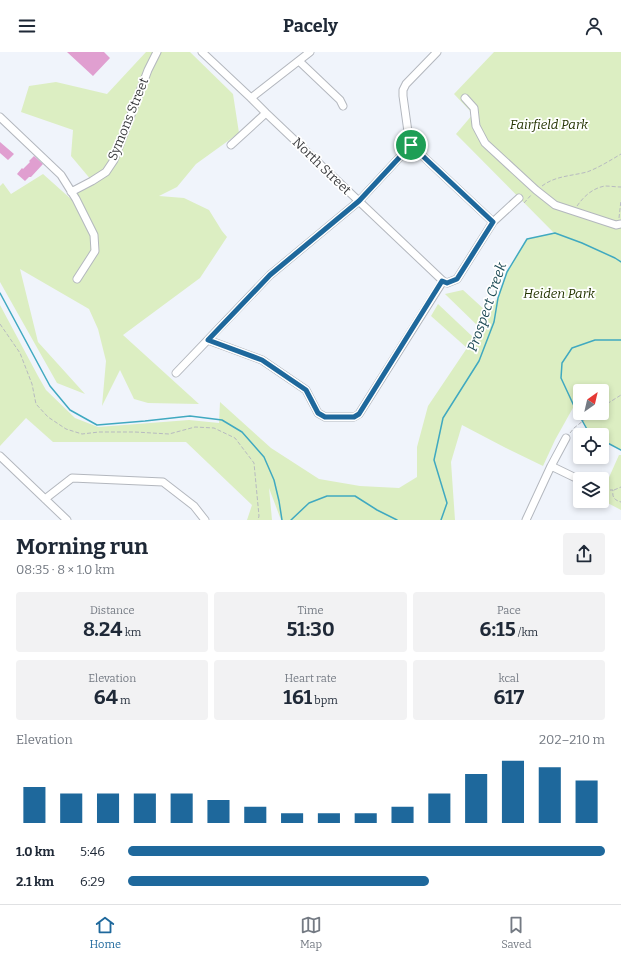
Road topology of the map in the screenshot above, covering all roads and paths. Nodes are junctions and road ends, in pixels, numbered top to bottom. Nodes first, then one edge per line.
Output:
1 (157, 52) edge
2 (202, 52) edge
3 (310, 52) edge
4 (437, 52) edge
5 (299, 61) junction
6 (252, 98) junction
7 (465, 98) dead end
8 (343, 106) dead end
9 (266, 113) junction
10 (0, 117) edge
11 (231, 145) dead end
12 (411, 145) junction
13 (621, 154) edge
14 (621, 187) edge
15 (536, 190) junction
16 (71, 192) junction
17 (621, 200) edge
18 (359, 201) junction
19 (521, 201) joint
20 (573, 211) junction
21 (493, 222) junction
22 (620, 224) edge
23 (77, 279) dead end
24 (442, 281) junction
25 (0, 324) edge
26 (208, 340) junction
27 (176, 373) dead end
28 (621, 395) edge
29 (609, 403) edge
30 (584, 420) edge
31 (574, 428) dead end
32 (566, 438) dead end
33 (0, 456) edge
34 (551, 466) junction
35 (573, 477) edge
36 (621, 487) edge
37 (609, 490) edge
38 (613, 490) junction
39 (45, 499) junction
40 (621, 502) edge
41 (67, 520) edge
42 (205, 520) edge
43 (258, 520) edge
44 (526, 520) edge

1 - 16 street, Symons Street
2 - 6 street, North Street
3 - 5 street
4 - 12 street
5 - 6 street
5 - 8 street
6 - 9 street, North Street
7 - 15 street
9 - 11 street
9 - 18 street, North Street
10 - 16 street
12 - 18 street
12 - 21 street
13 - 15 path
14 - 20 path
15 - 19 path
15 - 20 street
16 - 23 street
17 - 22 path
18 - 24 street, North Street
18 - 26 street
19 - 21 street
20 - 22 street
21 - 24 street
24 - 26 street
25 - 43 path
26 - 27 street
28 - 29 path
30 - 31 path
32 - 34 street
33 - 39 street
34 - 35 street
34 - 44 street
36 - 38 path
37 - 38 path
38 - 40 path
39 - 41 street
39 - 42 street

